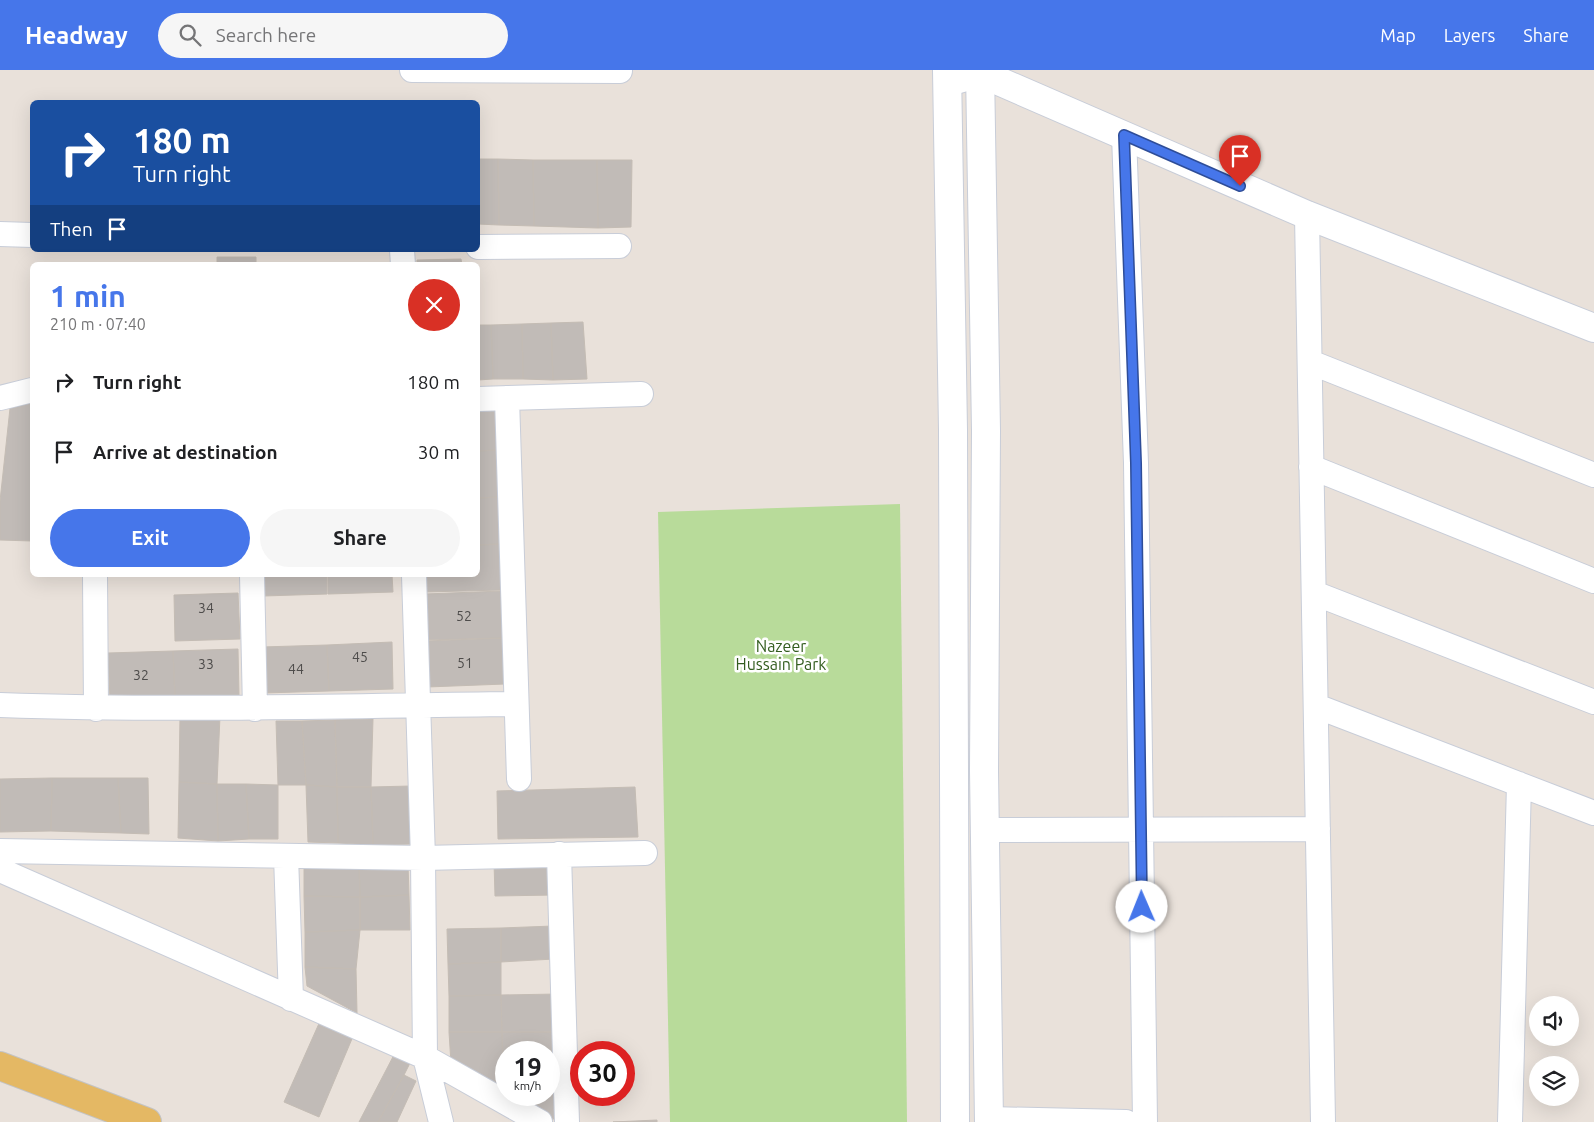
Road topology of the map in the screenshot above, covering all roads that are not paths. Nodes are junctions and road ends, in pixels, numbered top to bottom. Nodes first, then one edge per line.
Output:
1 (412, 70) edge
2 (450, 70) edge
3 (620, 71) dead end
4 (980, 72) edge
5 (948, 76) edge
6 (1124, 135) junction
7 (1307, 215) junction
8 (30, 235) edge
9 (2, 240) edge
10 (480, 246) edge
11 (619, 246) dead end
12 (1594, 328) edge
13 (1310, 362) junction
14 (30, 390) edge
15 (640, 394) dead end
16 (0, 398) edge
17 (507, 398) junction
18 (480, 399) edge
19 (1311, 468) junction
20 (1594, 475) edge
21 (95, 577) edge
22 (252, 577) edge
23 (414, 577) edge
24 (1594, 581) edge
25 (1314, 593) junction
26 (1594, 702) edge
27 (516, 704) junction
28 (0, 705) edge
29 (418, 705) junction
30 (1316, 706) junction
31 (96, 709) junction
32 (255, 709) junction
33 (519, 779) dead end
34 (1519, 784) junction
35 (1594, 813) edge
36 (1141, 829) junction
37 (1318, 829) junction
38 (985, 830) junction
39 (0, 851) edge
40 (646, 853) dead end
41 (558, 854) junction
42 (286, 856) junction
43 (423, 858) junction
44 (0, 870) edge
45 (291, 999) junction
46 (424, 1057) junction
47 (0, 1066) edge
48 (566, 1121) edge
49 (989, 1121) edge
50 (147, 1122) edge
51 (441, 1122) edge
52 (540, 1122) edge
53 (955, 1122) edge
54 (1126, 1122) edge
55 (1145, 1122) edge
56 (1324, 1122) edge
57 (1510, 1122) edge

1 - 2 street
2 - 3 street
4 - 5 main road
4 - 6 main road
4 - 38 main road
5 - 53 main road
6 - 7 main road
6 - 36 street
7 - 12 main road
7 - 13 street
8 - 9 street
10 - 11 street
13 - 19 street
13 - 20 street
14 - 16 street
15 - 17 street
17 - 18 street
17 - 27 street
19 - 24 street
19 - 25 street
21 - 31 street
22 - 32 street
23 - 29 street
25 - 26 street
25 - 30 street
27 - 29 street
27 - 33 street
28 - 31 street
29 - 32 street
29 - 43 street
30 - 34 street
30 - 37 street
31 - 32 street
34 - 35 street
34 - 57 street
36 - 37 street
36 - 38 street
36 - 55 street
37 - 56 street
38 - 49 main road
39 - 42 street
40 - 41 street
41 - 43 street
41 - 48 street
42 - 43 street
42 - 45 street
43 - 46 street
44 - 45 street
45 - 46 street
46 - 51 street
46 - 52 street
47 - 50 main road
49 - 54 street

